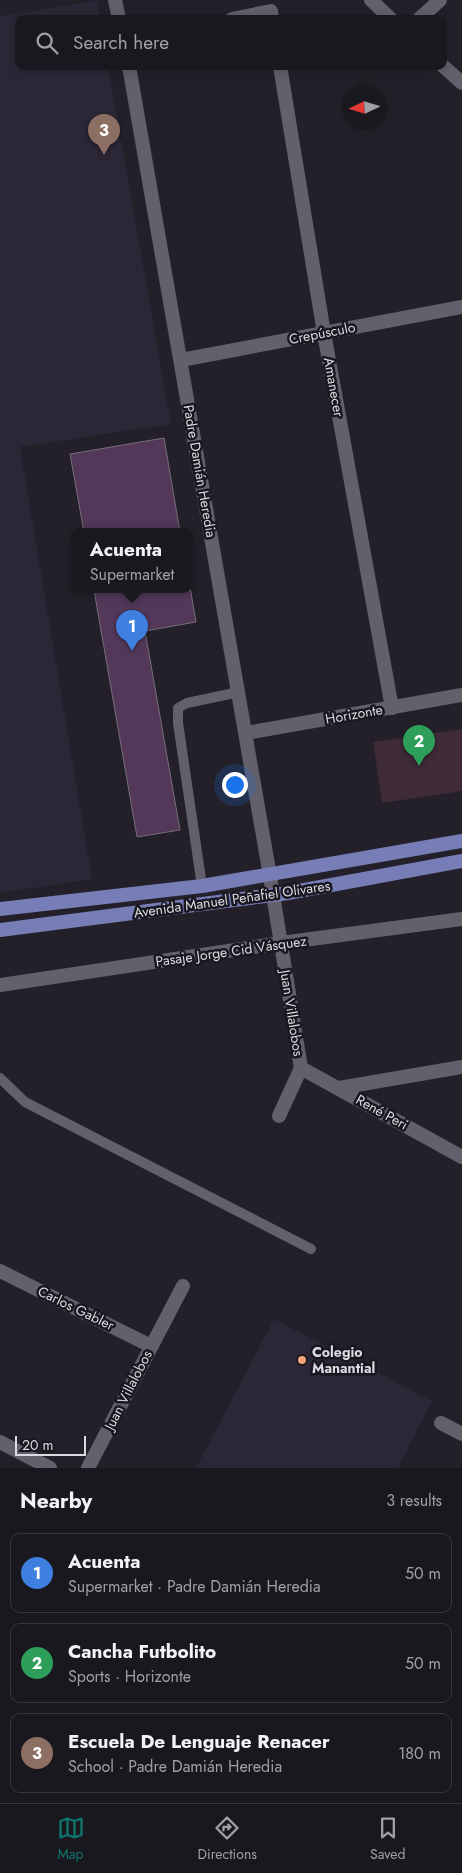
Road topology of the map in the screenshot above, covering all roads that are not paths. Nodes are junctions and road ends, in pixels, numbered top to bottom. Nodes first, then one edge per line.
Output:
1 (115, 0) edge
2 (370, 0) edge
3 (440, 0) edge
4 (118, 15) edge
5 (252, 15) edge
6 (272, 15) edge
7 (387, 15) edge
8 (423, 15) edge
9 (130, 70) edge
10 (281, 70) edge
11 (447, 70) edge
12 (462, 83) edge
13 (462, 307) edge
14 (324, 333) junction
15 (181, 360) junction
16 (239, 692) junction
17 (462, 695) edge
18 (392, 708) junction
19 (246, 733) junction
20 (462, 841) edge
21 (462, 861) edge
22 (270, 876) junction
23 (202, 886) junction
24 (273, 894) junction
25 (0, 909) edge
26 (462, 918) edge
27 (0, 930) edge
28 (281, 943) junction
29 (0, 985) edge
30 (462, 1067) edge
31 (301, 1068) junction
32 (0, 1078) edge
33 (339, 1088) junction
34 (279, 1116) dead end
35 (462, 1157) edge
36 (311, 1249) dead end
37 (0, 1271) edge
38 (183, 1286) dead end
39 (151, 1346) junction
40 (441, 1423) dead end
41 (462, 1434) edge
42 (0, 1442) edge
43 (50, 1468) edge
44 (88, 1468) edge

1 - 4 street
2 - 7 street
3 - 8 street
5 - 6 street
9 - 15 street, Padre Damián Heredia
10 - 14 street, Amanecer
11 - 12 street
13 - 14 street, Crepúsculo
14 - 15 street, Crepúsculo
14 - 18 street, Amanecer
15 - 16 street, Padre Damián Heredia
16 - 19 street, Padre Damián Heredia
16 - 23 lane
17 - 18 street, Horizonte
18 - 19 street, Horizonte
19 - 22 street, Padre Damián Heredia
20 - 22 main road, Avenida Manuel Peñafiel Olivares
21 - 24 main road, Avenida Manuel Peñafiel Olivares
22 - 23 main road, Avenida Manuel Peñafiel Olivares
22 - 24 street, Juan Villalobos
23 - 25 main road, Avenida Manuel Peñafiel Olivares
24 - 27 main road, Avenida Manuel Peñafiel Olivares
24 - 28 street, Juan Villalobos
26 - 28 street, Pasaje Jorge Cid Vásquez
28 - 29 street, Pasaje Jorge Cid Vásquez
28 - 31 street, Juan Villalobos
30 - 33 street
31 - 33 street, René Peri
31 - 34 street, Juan Villalobos
32 - 36 lane
33 - 35 street, René Peri
37 - 39 street, Carlos Gabler
38 - 39 street, Juan Villalobos
39 - 44 street, Juan Villalobos
40 - 41 street
42 - 43 street

